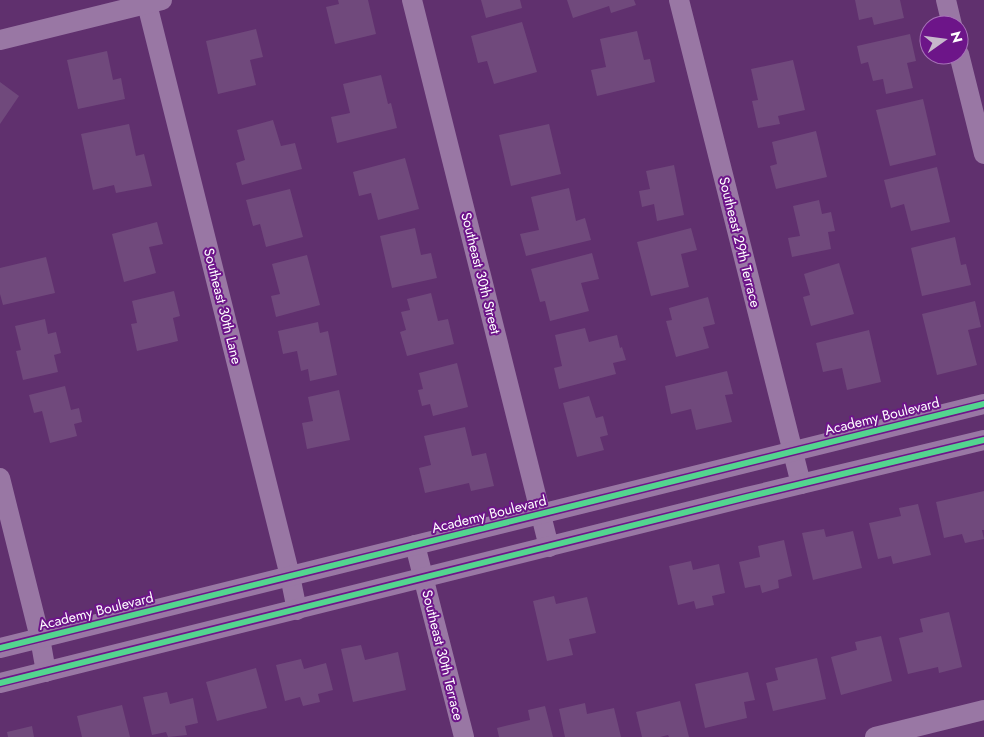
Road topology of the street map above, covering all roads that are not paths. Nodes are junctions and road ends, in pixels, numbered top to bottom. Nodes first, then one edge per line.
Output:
1 (412, 0) edge
2 (679, 0) edge
3 (946, 0) edge
4 (155, 2) edge
5 (950, 15) edge
6 (0, 40) edge
7 (962, 65) edge
8 (984, 154) edge
9 (984, 404) edge
10 (984, 440) edge
11 (793, 451) junction
12 (0, 478) edge
13 (802, 484) junction
14 (542, 514) junction
15 (416, 545) junction
16 (549, 547) junction
17 (290, 576) junction
18 (424, 578) junction
19 (297, 610) junction
20 (40, 638) junction
21 (0, 648) edge
22 (46, 672) junction
23 (0, 683) edge
24 (984, 710) edge
25 (464, 737) edge
26 (874, 737) edge

1 - 14 street, Southeast 30th Street
2 - 11 street, Southeast 29th Terrace
3 - 5 street
4 - 6 street
4 - 17 street, Southeast 30th Lane
7 - 8 street
9 - 11 street, Academy Boulevard
10 - 13 street
11 - 13 street, Southeast 29th Terrace
11 - 14 street, Academy Boulevard
12 - 20 street
13 - 16 street
14 - 15 street, Academy Boulevard
14 - 16 street, Southeast 30th Street
15 - 17 street, Academy Boulevard
15 - 18 street, Southeast 30th Terrace
16 - 18 street
17 - 19 street, Southeast 30th Lane
17 - 20 street, Academy Boulevard
18 - 19 street
18 - 25 street, Southeast 30th Terrace
19 - 22 street
20 - 21 street, Academy Boulevard
20 - 22 street
22 - 23 street
24 - 26 street

